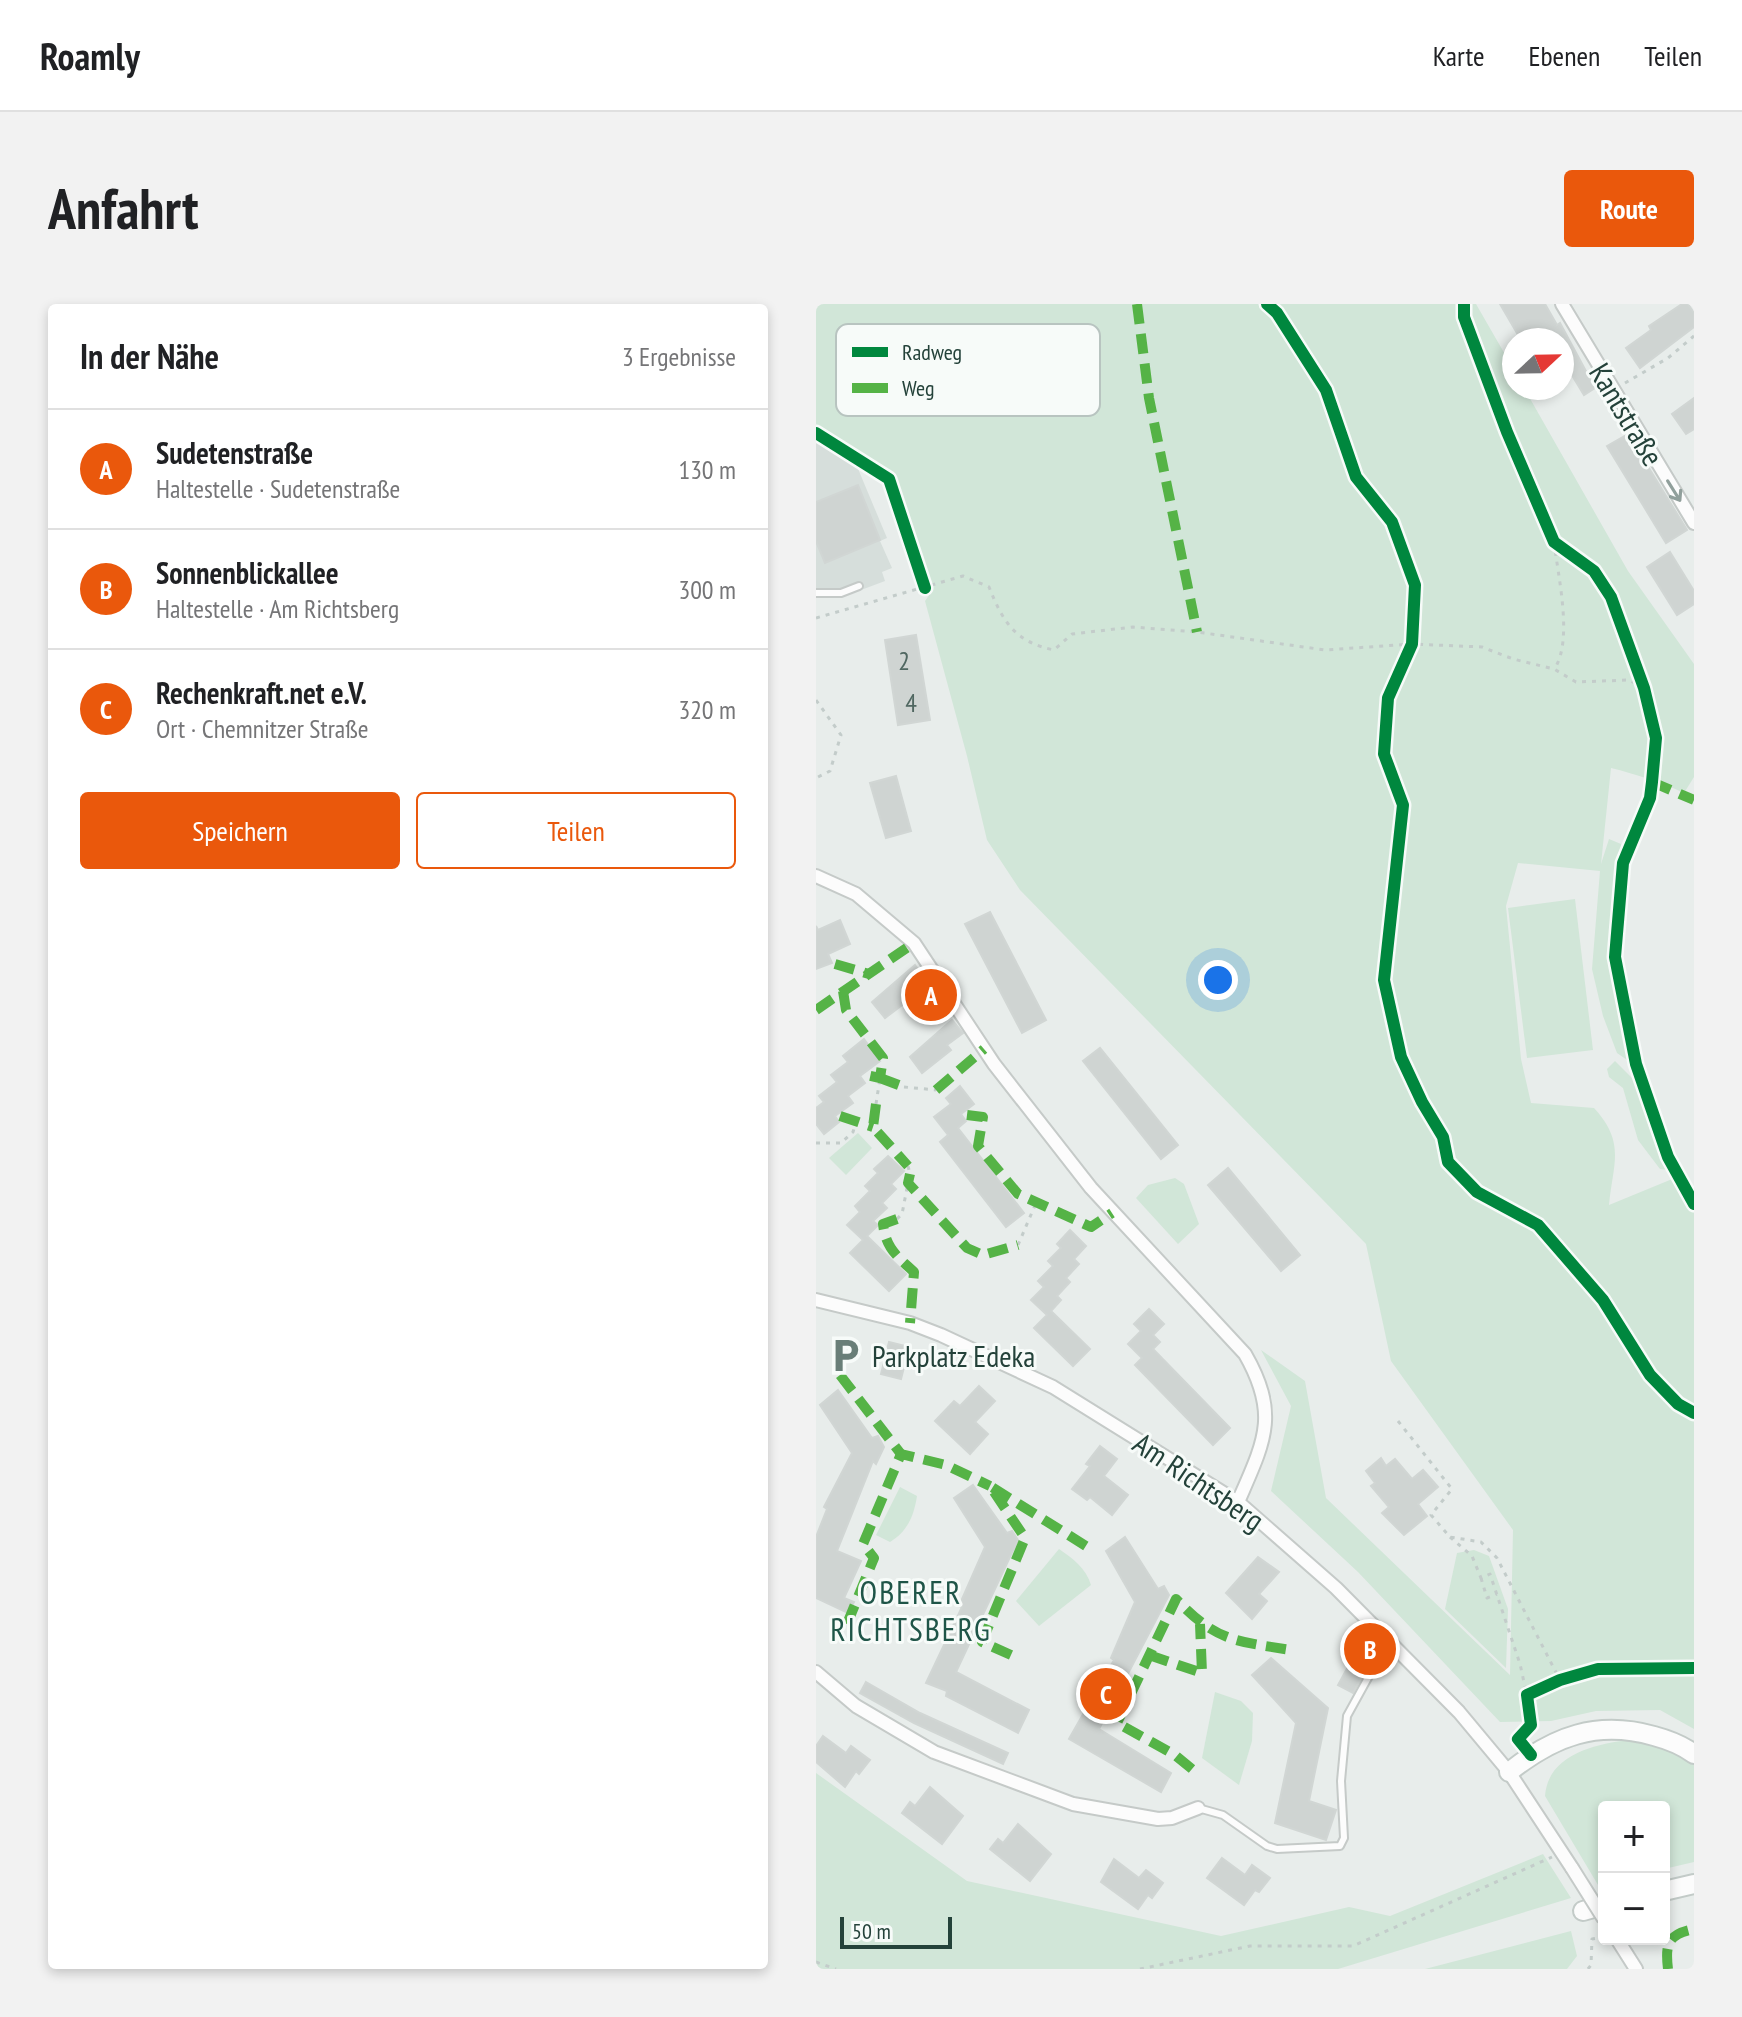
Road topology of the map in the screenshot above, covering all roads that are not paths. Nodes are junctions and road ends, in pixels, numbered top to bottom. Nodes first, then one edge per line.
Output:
1 (1562, 304) edge
2 (1694, 523) edge
3 (859, 586) dead end
4 (816, 593) edge
5 (816, 876) edge
6 (816, 1300) edge
7 (1238, 1502) junction
8 (1374, 1667) dead end
9 (816, 1672) edge
10 (1694, 1754) edge
11 (1509, 1772) junction
12 (1198, 1808) joint
13 (1694, 1884) edge
14 (1670, 1890) edge
15 (1598, 1907) edge
16 (1598, 1909) edge
17 (1583, 1911) dead end
18 (1621, 1945) edge
19 (1636, 1969) edge

1 -> 2 street, Kantstraße
3 - 4 lane
5 - 7 street
6 - 7 street, Am Richtsberg
7 - 11 street, Am Richtsberg
8 - 12 lane
9 - 12 street
10 - 11 main road
11 - 16 street, Am Richtsberg, bridge
13 - 14 main road
15 - 17 main road
18 - 19 street

